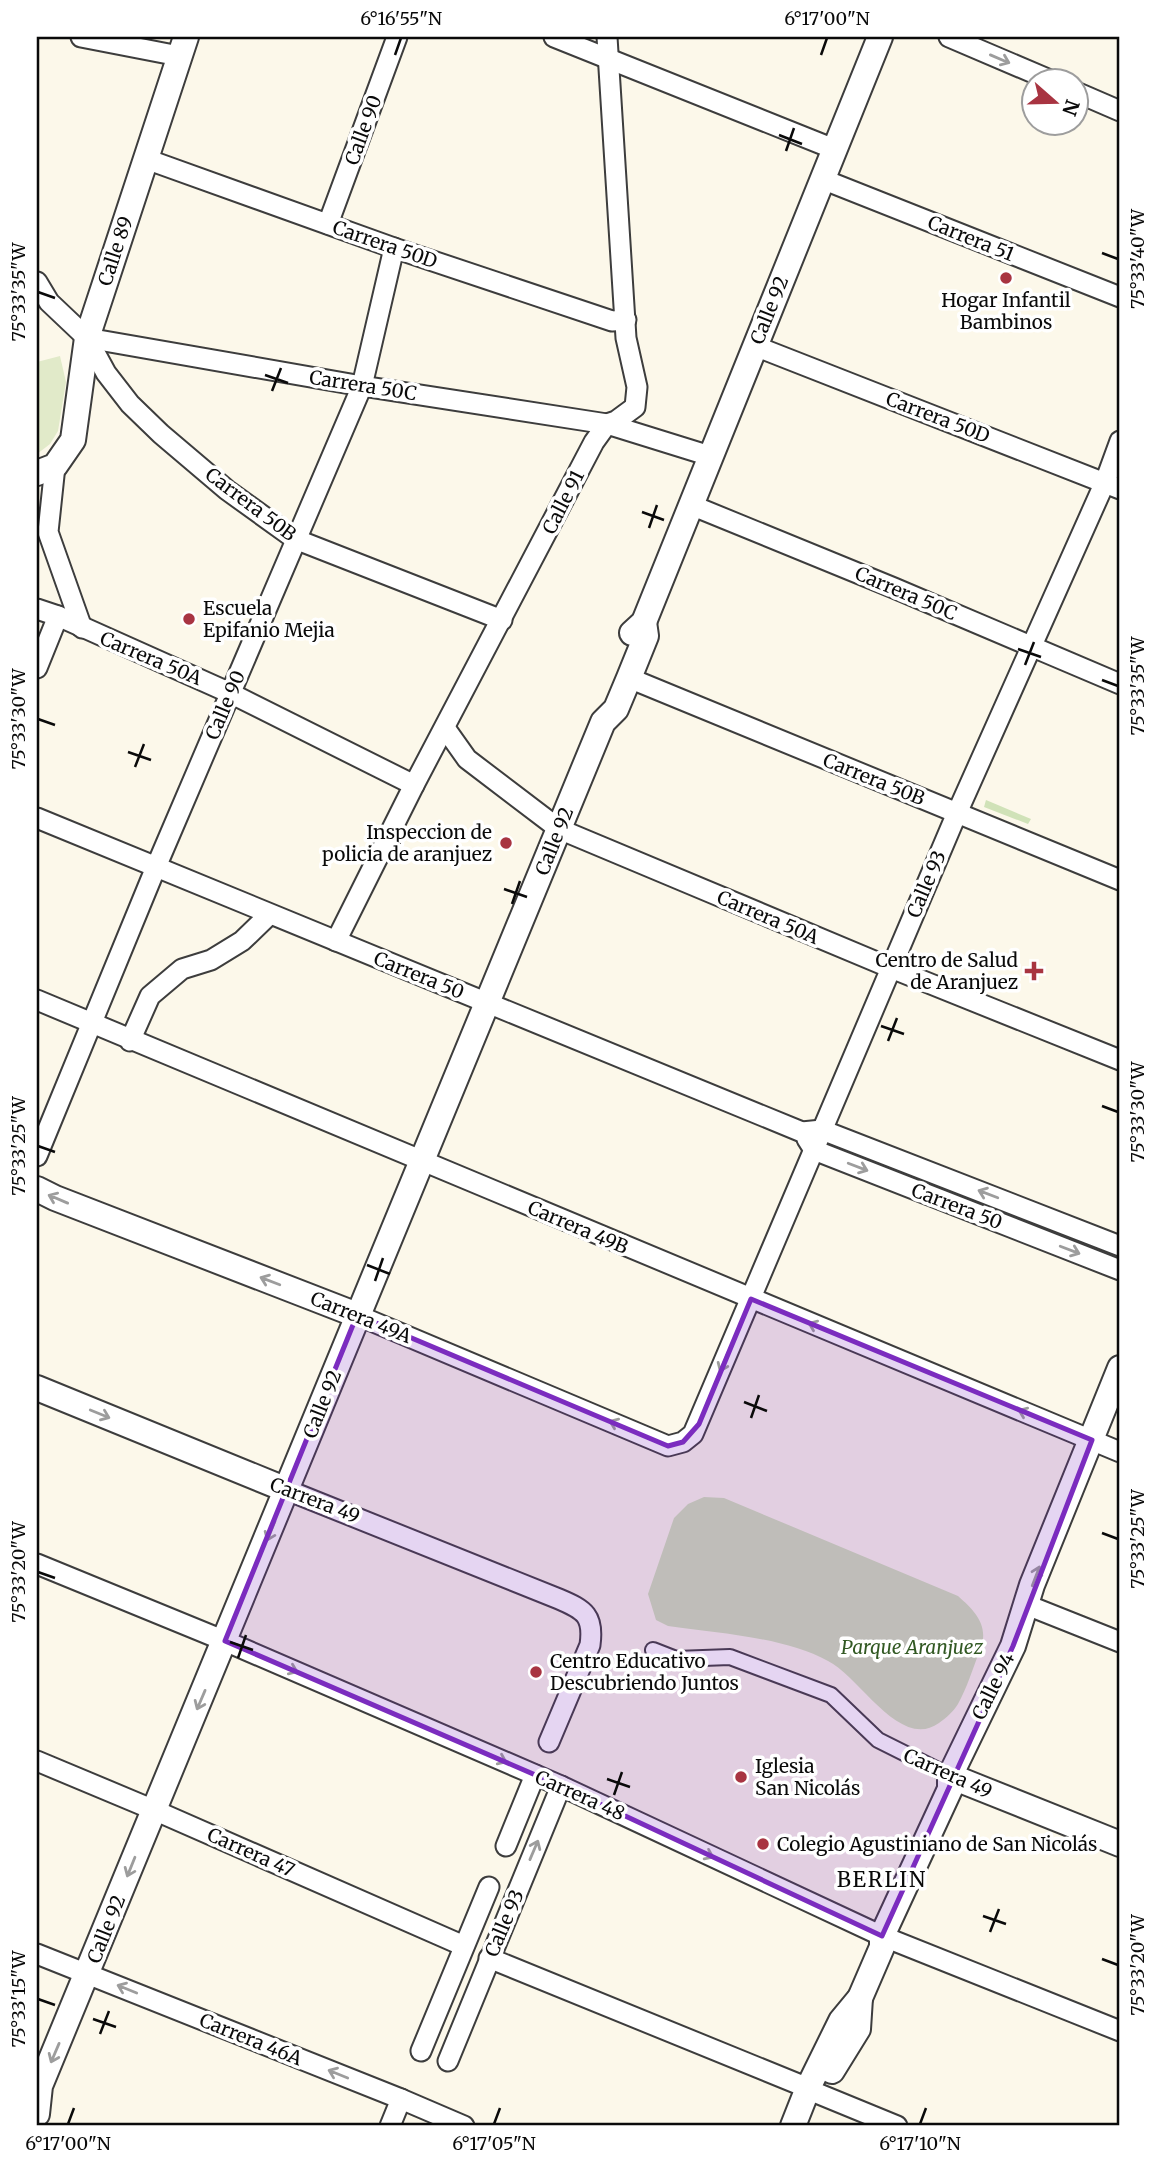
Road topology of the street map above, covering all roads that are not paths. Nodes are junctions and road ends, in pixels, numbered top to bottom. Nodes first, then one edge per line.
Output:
1 (81, 37) edge
2 (397, 37) edge
3 (554, 37) edge
4 (607, 37) edge
5 (949, 37) edge
6 (877, 40) edge
7 (183, 47) edge
8 (609, 57) junction
9 (1020, 67) edge
10 (1090, 98) edge
11 (1120, 111) edge
12 (834, 149) junction
13 (146, 159) junction
14 (822, 179) junction
15 (328, 224) junction
16 (394, 248) junction
17 (37, 282) edge
18 (1120, 297) edge
19 (626, 320) junction
20 (87, 338) junction
21 (755, 346) junction
22 (362, 386) junction
23 (607, 424) junction
24 (1120, 441) edge
25 (710, 456) junction
26 (46, 470) edge
27 (1112, 486) edge
28 (691, 505) junction
29 (42, 529) edge
30 (295, 540) junction
31 (37, 609) edge
32 (58, 616) junction
33 (502, 620) junction
34 (644, 622) junction
35 (82, 628) junction
36 (1032, 647) junction
37 (37, 668) edge
38 (629, 678) junction
39 (1120, 684) edge
40 (230, 692) junction
41 (603, 722) junction
42 (445, 728) junction
43 (414, 785) junction
44 (957, 813) junction
45 (37, 818) edge
46 (559, 829) junction
47 (156, 867) junction
48 (1120, 880) edge
49 (268, 915) junction
50 (336, 941) junction
51 (891, 968) junction
52 (37, 1000) edge
53 (487, 1003) junction
54 (92, 1023) junction
55 (130, 1041) junction
56 (1120, 1060) edge
57 (822, 1130) junction
58 (802, 1132) junction
59 (814, 1150) junction
60 (37, 1156) edge
61 (421, 1161) junction
62 (37, 1189) edge
63 (1120, 1246) edge
64 (1120, 1269) edge
65 (751, 1299) junction
66 (357, 1315) junction
67 (1120, 1368) edge
68 (37, 1388) edge
69 (1092, 1440) junction
70 (683, 1442) joint
71 (1120, 1452) edge
72 (287, 1490) junction
73 (37, 1564) edge
74 (1027, 1605) junction
75 (225, 1641) junction
76 (1120, 1643) edge
77 (653, 1650) dead end
78 (549, 1742) dead end
79 (37, 1761) edge
80 (535, 1775) junction
81 (950, 1776) junction
82 (561, 1786) junction
83 (154, 1810) junction
84 (1120, 1844) edge
85 (506, 1846) dead end
86 (489, 1887) dead end
87 (882, 1936) junction
88 (464, 1946) junction
89 (37, 1954) edge
90 (489, 1958) junction
91 (88, 1974) junction
92 (1120, 2031) edge
93 (421, 2051) dead end
94 (448, 2061) dead end
95 (39, 2088) edge
96 (813, 2091) junction
97 (401, 2099) junction
98 (37, 2114) edge
99 (390, 2126) edge
100 (464, 2126) edge
101 (793, 2126) edge
102 (808, 2126) edge
103 (897, 2126) edge

1 - 7 street
2 - 15 street, Calle 90
3 - 8 street
4 - 8 street, Calle 91
5 -> 9 street
6 - 12 street, Calle 92
7 - 13 street, Calle 89
8 - 12 street
8 - 19 street, Calle 91
10 - 11 street
12 - 14 street, Calle 92
13 - 15 street, Carrera 50D
13 - 20 street, Calle 89
14 - 18 street, Carrera 51
14 - 21 street, Calle 92
15 - 16 street, Carrera 50D
16 - 19 street, Carrera 50D
16 - 22 street, Calle 90
17 - 20 street
19 - 23 street, Calle 91
20 - 22 street, Carrera 50C
20 - 26 street, Calle 89
20 - 30 street, Carrera 50B
21 - 25 street, Calle 92
21 - 27 street, Carrera 50D
22 - 23 street, Carrera 50C
22 - 30 street, Calle 90
23 - 25 street, Carrera 50C
23 - 33 street, Calle 91
24 - 27 street, Calle 93
25 - 28 street, Calle 92
26 - 29 street
27 - 36 street, Calle 93
28 - 34 street, Calle 92
28 - 36 street, Carrera 50C
29 - 35 street
30 - 33 street, Carrera 50B
30 - 40 street, Calle 90
31 - 32 street, Carrera 50A
32 - 35 street, Carrera 50A
32 - 37 street
33 - 42 street, Calle 91
34 - 38 street, Calle 92
34 - 41 street, Calle 92
35 - 40 street, Carrera 50A
36 - 39 street, Carrera 50C
36 - 44 street, Calle 93
38 - 41 street, Calle 92
38 - 44 street, Carrera 50B
40 - 43 street, Carrera 50A
40 - 47 street, Calle 90
41 - 46 street, Calle 92
42 - 43 street, Calle 91
42 - 46 street, Carrera 50A
43 - 50 street, Calle 91
44 - 48 street, Carrera 50B
44 - 51 street, Calle 93
45 - 47 street, Carrera 50
46 - 51 street, Carrera 50A
46 - 53 street, Calle 92
47 - 49 street, Carrera 50
47 - 54 street, Calle 90
49 - 50 street, Carrera 50
49 - 55 street
50 - 53 street, Carrera 50
51 - 56 street, Carrera 50A
51 - 57 street, Calle 93
52 - 54 street, Carrera 49B
53 - 58 street, Carrera 50
53 - 61 street, Calle 92
54 - 55 street, Carrera 49B
54 - 60 street, Calle 90
55 - 61 street, Carrera 49B
57 - 58 street, Carrera 50
57 - 59 street, Calle 93
63 -> 57 street, Carrera 50
58 - 59 street
59 -> 64 street, Carrera 50
59 - 65 street, Calle 93
61 - 65 street, Carrera 49B
61 - 66 street, Calle 92
66 -> 62 street, Carrera 49A
69 -> 65 street, Carrera 49B
65 -> 70 street, Calle 93
70 -> 66 street, Carrera 49A
66 - 72 street, Calle 92
67 - 69 street, Calle 94
68 -> 72 street, Carrera 49
69 - 71 street, Carrera 49B
74 -> 69 street, Calle 94
72 -> 75 street, Calle 92
72 - 78 street, Carrera 49
73 - 75 street, Carrera 48
74 - 76 street
74 - 81 street, Calle 94
75 -> 80 street, Carrera 48
75 -> 83 street, Calle 92
77 - 81 street, Carrera 49
79 - 83 street, Carrera 47
80 - 82 street, Carrera 48
80 - 85 street
81 - 84 street, Carrera 49
81 - 87 street, Calle 94
82 -> 87 street, Carrera 48
90 -> 82 street, Calle 93
83 - 88 street, Carrera 47
83 -> 91 street, Calle 92
86 - 88 street, Calle 93
87 - 92 street, Carrera 48
87 - 96 street, Calle 94
88 - 93 street, Calle 93
89 - 91 street, Carrera 46A
90 - 94 street, Calle 93
90 - 96 street
91 -> 95 street, Calle 92
97 -> 91 street, Carrera 46A
95 - 98 street, Calle 92
96 - 101 street, Calle 94
96 - 102 street, Calle 94
96 - 103 street
97 - 99 street
97 - 100 street, Carrera 46A

